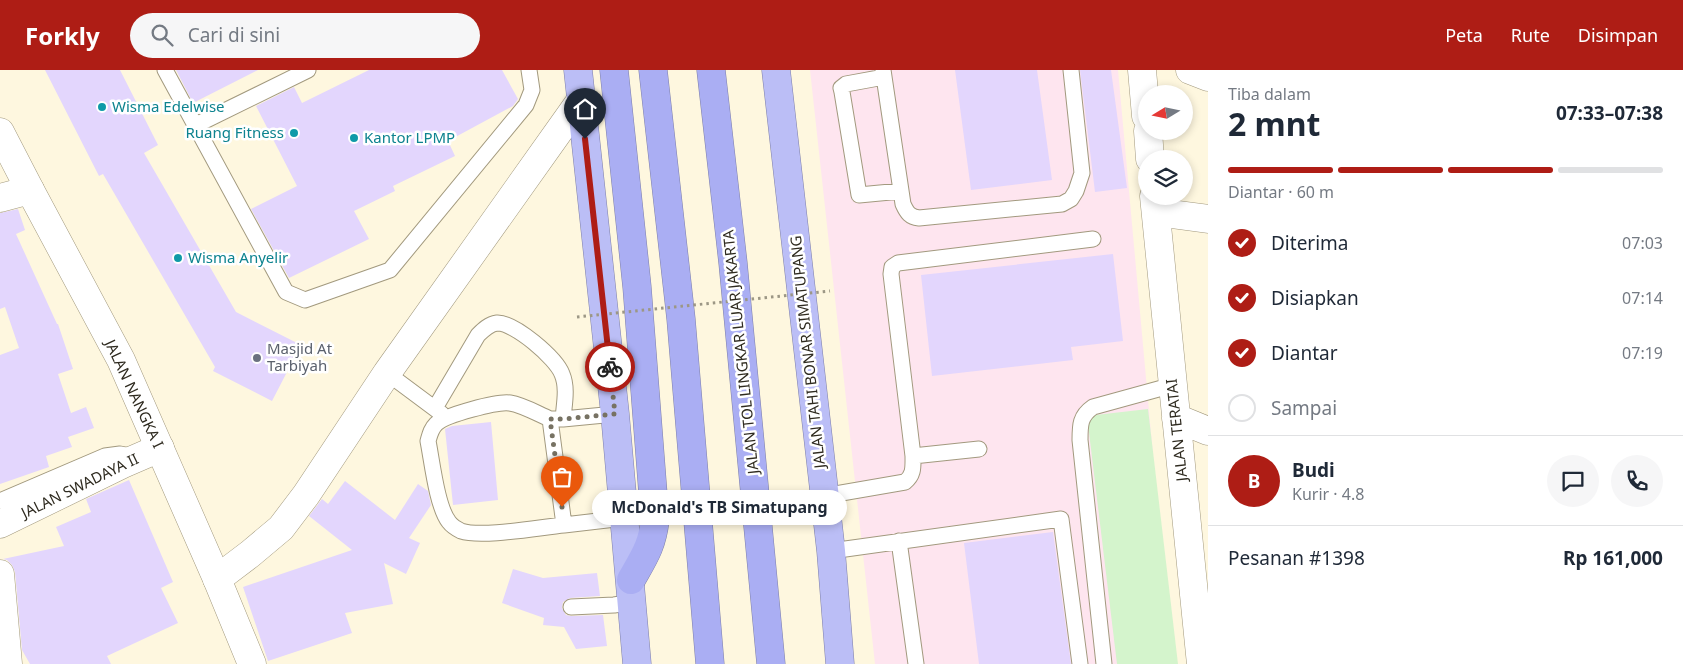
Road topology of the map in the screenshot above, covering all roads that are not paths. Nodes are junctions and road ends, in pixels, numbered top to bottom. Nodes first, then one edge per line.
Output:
1 (164, 70) edge
2 (308, 70) edge
3 (529, 70) edge
4 (578, 70) edge
5 (614, 70) edge
6 (653, 70) edge
7 (711, 70) edge
8 (776, 70) edge
9 (1070, 70) edge
10 (1142, 70) edge
11 (1190, 70) edge
12 (884, 73) edge
13 (289, 74) edge
14 (1208, 77) edge
15 (1143, 85) edge
16 (581, 100) junction
17 (194, 126) junction
18 (0, 132) edge
19 (30, 190) junction
20 (901, 191) junction
21 (0, 198) edge
22 (1155, 205) edge
23 (1159, 205) edge
24 (1208, 219) edge
25 (1093, 239) dead end
26 (387, 373) junction
27 (1173, 385) junction
28 (440, 413) junction
29 (615, 414) junction
30 (1176, 418) junction
31 (557, 419) junction
32 (1208, 431) edge
33 (979, 449) dead end
34 (148, 453) junction
35 (912, 456) junction
36 (824, 496) junction
37 (0, 501) edge
38 (624, 518) junction
39 (0, 524) edge
40 (564, 525) junction
41 (899, 541) junction
42 (830, 551) junction
43 (0, 574) edge
44 (217, 579) junction
45 (632, 591) junction
46 (571, 607) dead end
47 (1202, 654) edge
48 (8, 664) edge
49 (252, 664) edge
50 (637, 664) edge
51 (710, 664) edge
52 (771, 664) edge
53 (840, 664) edge
54 (916, 664) edge
55 (1080, 664) edge
56 (1104, 664) edge

1 - 17 lane
2 - 13 lane
3 - 17 lane
4 - 16 highway
5 - 45 highway
6 - 51 highway
7 - 52 highway, JALAN TOL LINGKAR LUAR JAKARTA
8 - 36 highway, JALAN TAHI BONAR SIMATUPANG
9 - 20 lane
10 - 15 street
11 - 14 street
12 - 20 lane
12 - 20 lane
13 - 17 lane
16 - 26 street
16 - 29 highway
18 - 19 street, JALAN NANGKA I
19 - 21 street
19 - 34 street, JALAN NANGKA I
22 - 27 street, JALAN TERATAI
23 - 24 street
25 - 35 lane
26 - 28 lane
26 - 44 street
27 - 30 street, JALAN TERATAI
27 - 56 lane
28 - 31 lane
28 - 31 lane
28 - 40 lane
29 - 31 lane
29 - 38 highway
30 - 32 street
30 - 47 street, JALAN TERATAI
31 - 40 lane
33 - 35 lane
34 - 37 lane
34 - 39 street, JALAN SWADAYA II
34 - 44 street, JALAN NANGKA I
35 - 36 lane
36 - 42 highway, JALAN TAHI BONAR SIMATUPANG
38 - 40 lane
38 - 45 highway
41 - 42 lane
41 - 54 lane
41 - 55 lane
42 - 53 highway, JALAN TAHI BONAR SIMATUPANG
43 - 48 street
44 - 49 street, JALAN NANGKA I
45 - 46 lane
45 - 50 highway

